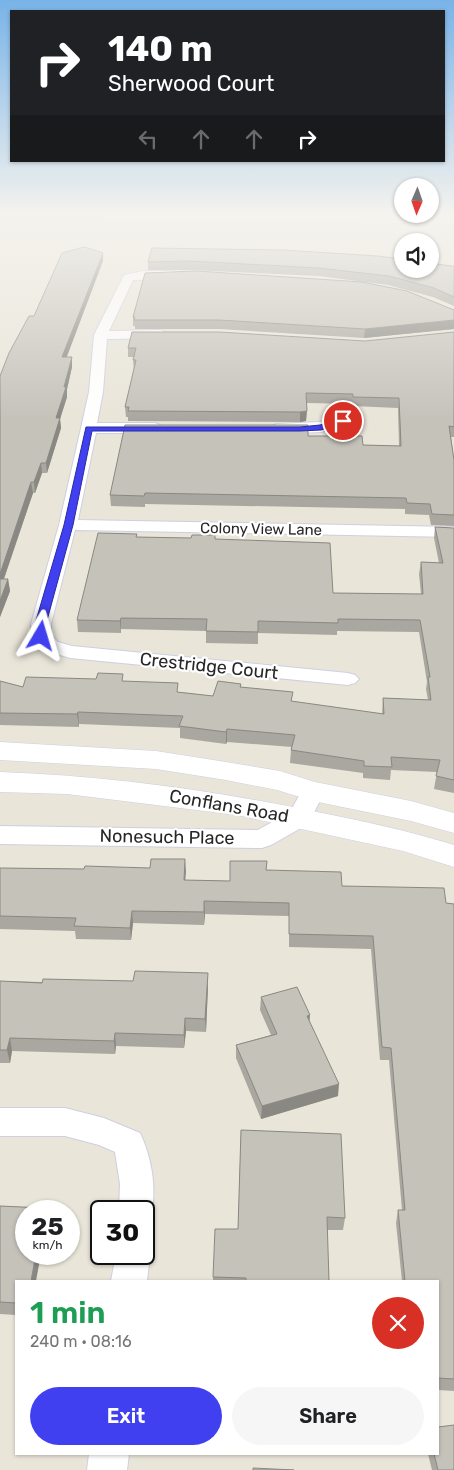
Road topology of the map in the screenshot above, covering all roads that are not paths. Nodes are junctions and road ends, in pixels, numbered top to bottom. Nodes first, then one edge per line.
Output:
1 (125, 284) edge
2 (176, 334) edge
3 (100, 335) junction
4 (343, 421) dead end
5 (89, 428) junction
6 (166, 428) edge
7 (262, 429) edge
8 (68, 525) junction
9 (454, 532) edge
10 (348, 679) dead end
11 (0, 751) edge
12 (0, 782) edge
13 (313, 791) junction
14 (299, 818) junction
15 (454, 823) edge
16 (0, 835) edge
17 (454, 856) edge
18 (0, 1122) edge
19 (136, 1200) edge
20 (132, 1265) edge
21 (130, 1280) edge
22 (109, 1455) edge
23 (107, 1470) edge

1 - 3 street
2 - 3 street
3 - 5 street, Crestridge Court
4 - 7 street
5 - 6 street
5 - 8 street, Crestridge Court
8 - 9 street, Colony View Lane
8 - 10 street, Crestridge Court
11 - 13 main road, Conflans Road
12 - 14 main road, Conflans Road
13 - 14 street
13 - 15 main road, Conflans Road
14 - 16 street, Nonesuch Place
14 - 17 main road, Conflans Road
18 - 19 street
20 - 21 street
22 - 23 street

